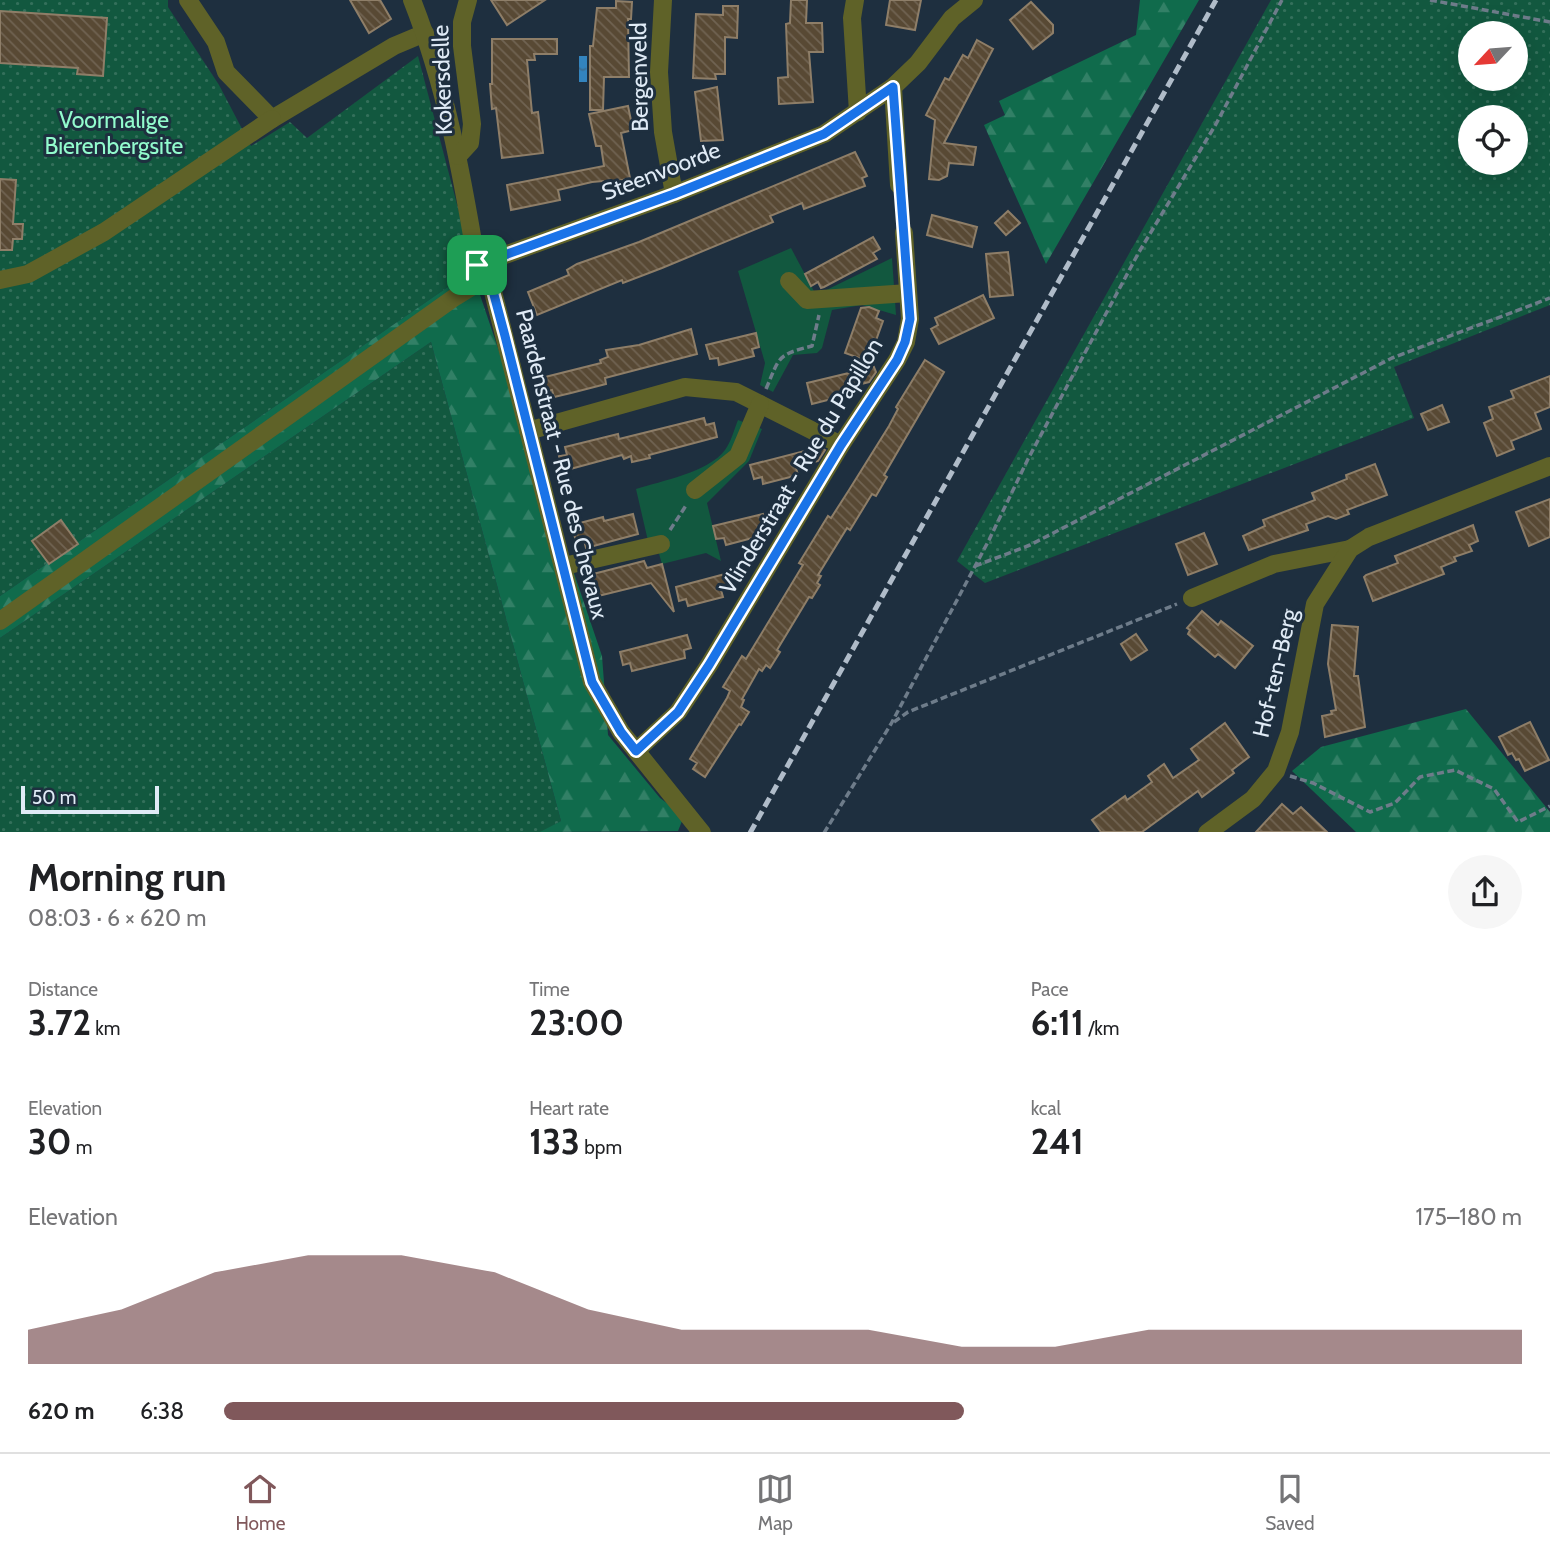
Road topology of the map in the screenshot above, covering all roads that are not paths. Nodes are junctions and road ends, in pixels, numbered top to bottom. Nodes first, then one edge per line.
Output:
1 (188, 0) edge
2 (412, 0) edge
3 (468, 0) edge
4 (663, 0) edge
5 (855, 0) edge
6 (974, 0) edge
7 (425, 33) junction
8 (893, 87) junction
9 (858, 112) junction
10 (272, 119) junction
11 (458, 156) junction
12 (899, 185) road end
13 (674, 194) junction
14 (904, 233) road end
15 (483, 270) junction
16 (0, 281) edge
17 (789, 281) dead end
18 (908, 293) junction
19 (760, 404) junction
20 (528, 431) junction
21 (841, 445) junction
22 (1550, 466) edge
23 (695, 490) road end
24 (661, 544) road end
25 (1350, 549) junction
26 (564, 566) junction
27 (1192, 598) road end
28 (0, 621) edge
29 (636, 751) junction
30 (702, 832) edge
31 (1207, 832) edge

1 - 10 street
2 - 7 street, Paardenstraat - Rue des Chevaux
3 - 11 street, Kokersdelle
4 - 13 street, Bergenveld
5 - 9 street
6 - 8 street, Steenvoorde
7 - 10 street
7 - 11 street, Paardenstraat - Rue des Chevaux
8 - 9 street, Steenvoorde
8 - 12 street
9 - 13 street, Steenvoorde
10 - 16 street
11 - 15 street, Paardenstraat - Rue des Chevaux
13 - 15 street, Steenvoorde
14 - 18 street, Vlinderstraat - Rue du Papillon
15 - 20 street, Paardenstraat - Rue des Chevaux
15 - 28 street, Steenvoorde
17 - 18 street
18 - 21 street, Vlinderstraat - Rue du Papillon
19 - 20 street
19 - 21 street
19 - 23 street
20 - 26 street, Paardenstraat - Rue des Chevaux
21 - 29 street, Vlinderstraat - Rue du Papillon
22 - 25 street, Hof-ten-Berg
24 - 26 street
25 - 27 street
25 - 31 street, Hof-ten-Berg
26 - 29 street, Paardenstraat - Rue des Chevaux
29 - 30 street, Paardenstraat - Rue des Chevaux

